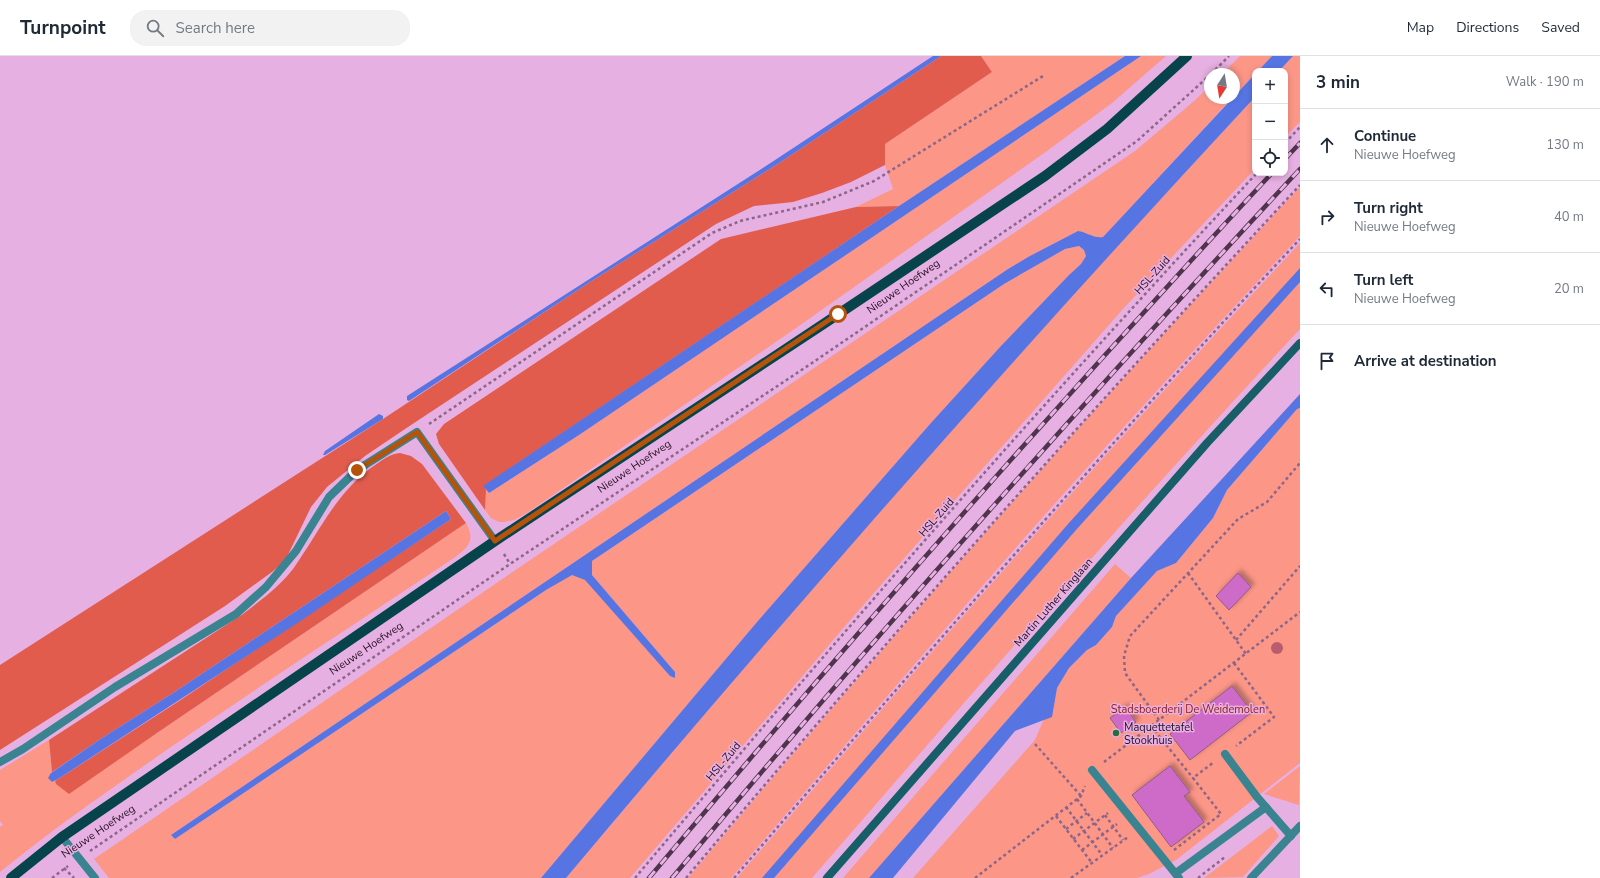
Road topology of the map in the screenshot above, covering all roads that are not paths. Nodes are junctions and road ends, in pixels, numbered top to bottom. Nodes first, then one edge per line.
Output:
1 (1187, 56) edge
2 (1300, 343) edge
3 (495, 541) junction
4 (1225, 754) dead end
5 (0, 762) edge
6 (1092, 770) road end
7 (1266, 807) junction
8 (1300, 826) edge
9 (1291, 836) junction
10 (62, 837) junction
11 (1178, 876) edge
12 (11, 878) edge
13 (95, 878) edge
14 (827, 878) edge
15 (1252, 878) edge

1 - 3 main road, Nieuwe Hoefweg
2 - 14 street, Martin Luther Kinglaan
3 - 5 street
3 - 10 main road, Nieuwe Hoefweg
4 - 7 street
6 - 11 street
7 - 9 street
7 - 11 street
8 - 9 street
9 - 15 street
10 - 12 main road, Nieuwe Hoefweg
10 - 13 street

